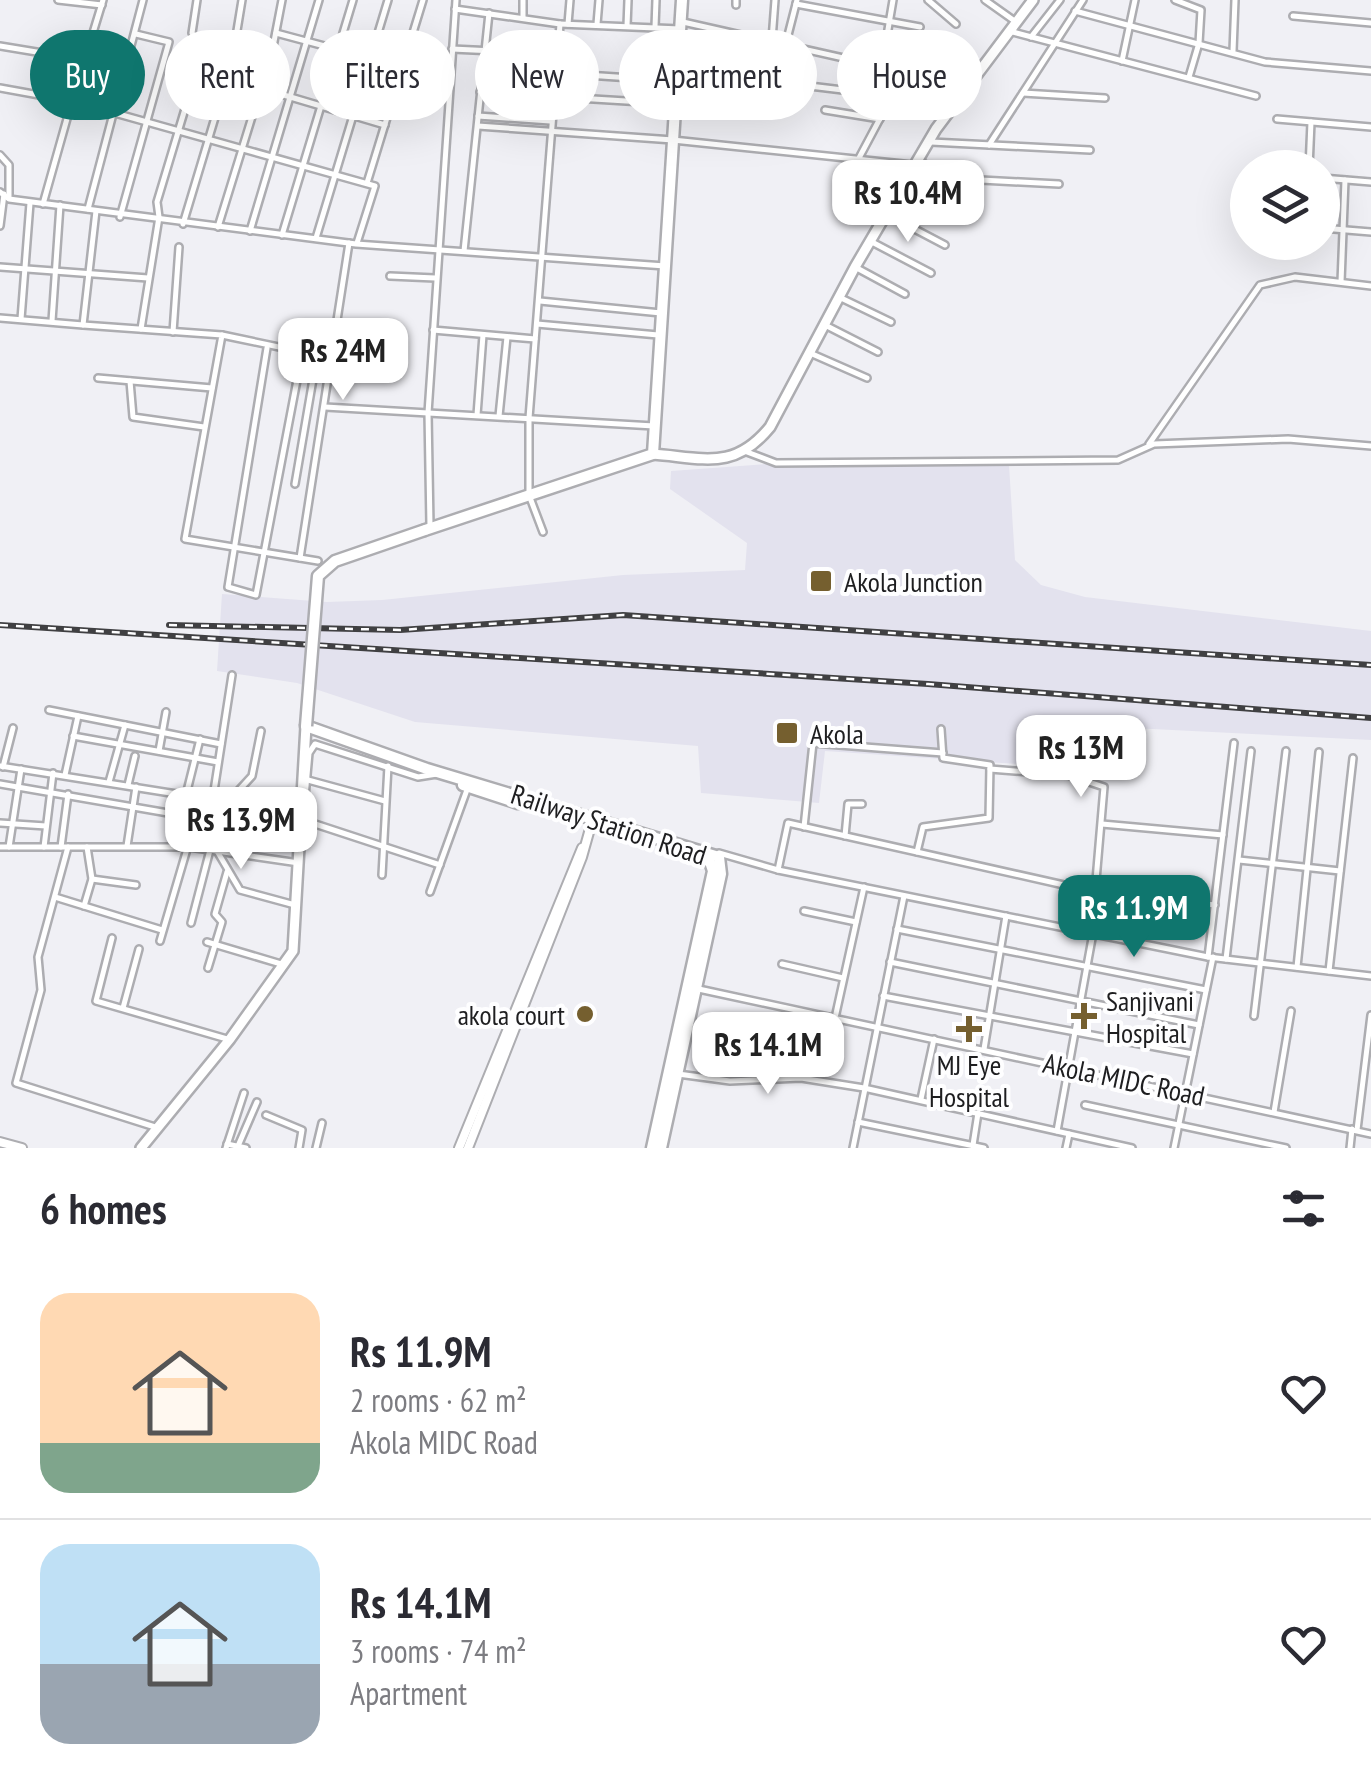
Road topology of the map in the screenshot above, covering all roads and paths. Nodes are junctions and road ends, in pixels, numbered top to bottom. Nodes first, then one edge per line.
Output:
1 (58, 0) edge
2 (143, 0) edge
3 (196, 0) edge
4 (242, 0) edge
5 (282, 0) edge
6 (320, 0) edge
7 (353, 0) edge
8 (388, 0) edge
9 (424, 0) edge
10 (456, 0) edge
11 (523, 0) edge
12 (570, 0) edge
13 (599, 0) edge
14 (628, 0) edge
15 (656, 0) edge
16 (682, 0) edge
17 (775, 0) edge
18 (893, 0) edge
19 (928, 0) edge
20 (985, 0) edge
21 (1033, 0) edge
22 (1060, 0) edge
23 (1083, 0) edge
24 (1135, 0) edge
25 (1175, 0) edge
26 (1236, 0) edge
27 (102, 2) edge
28 (796, 2) edge
29 (1198, 3) edge
30 (455, 9) junction
31 (1075, 11) junction
32 (489, 14) junction
33 (1293, 16) dead end
34 (523, 18) junction
35 (891, 22) junction
36 (1016, 22) junction
37 (1371, 23) edge
38 (560, 24) junction
39 (568, 24) junction
40 (598, 24) junction
41 (956, 24) dead end
42 (680, 25) junction
43 (1130, 25) junction
44 (627, 26) junction
45 (920, 27) dead end
46 (654, 28) junction
47 (94, 30) edge
48 (137, 30) edge
49 (277, 30) edge
50 (344, 30) edge
51 (380, 30) edge
52 (414, 30) edge
53 (453, 30) edge
54 (487, 30) edge
55 (560, 30) edge
56 (680, 30) edge
57 (711, 30) edge
58 (773, 30) edge
59 (789, 30) edge
60 (889, 30) edge
61 (1008, 32) junction
62 (145, 36) edge
63 (290, 37) edge
64 (1031, 37) junction
65 (307, 41) junction
66 (310, 42) edge
67 (1052, 43) junction
68 (1199, 43) junction
69 (0, 46) edge
70 (30, 51) edge
71 (1232, 52) junction
72 (1122, 61) junction
73 (982, 67) edge
74 (1371, 71) edge
75 (1189, 78) junction
76 (0, 88) edge
77 (30, 93) edge
78 (1024, 93) junction
79 (1256, 96) dead end
80 (290, 97) joint
81 (1105, 98) dead end
82 (310, 102) edge
83 (825, 110) dead end
84 (837, 112) edge
85 (1277, 119) dead end
86 (67, 120) edge
87 (111, 120) edge
88 (132, 120) edge
89 (250, 120) edge
90 (284, 120) edge
91 (317, 120) edge
92 (351, 120) edge
93 (372, 120) edge
94 (386, 120) edge
95 (446, 120) edge
96 (478, 120) edge
97 (536, 120) edge
98 (674, 120) edge
99 (879, 120) edge
100 (944, 120) edge
101 (551, 121) joint
102 (1311, 122) junction
103 (145, 124) junction
104 (385, 124) junction
105 (478, 126) junction
106 (1371, 127) edge
107 (550, 130) junction
108 (177, 132) junction
109 (208, 139) junction
110 (673, 140) junction
111 (928, 142) junction
112 (989, 145) junction
113 (242, 146) junction
114 (1090, 150) dead end
115 (1310, 150) edge
116 (274, 155) junction
117 (0, 156) edge
118 (859, 158) junction
119 (917, 162) junction
120 (304, 164) junction
121 (334, 174) junction
122 (1340, 180) edge
123 (1345, 180) junction
124 (1371, 182) edge
125 (367, 183) junction
126 (1059, 184) dead end
127 (903, 186) junction
128 (2, 192) edge
129 (9, 200) junction
130 (30, 203) junction
131 (43, 204) junction
132 (60, 205) junction
133 (92, 210) junction
134 (886, 214) junction
135 (958, 216) dead end
136 (120, 217) junction
137 (159, 217) junction
138 (183, 224) junction
139 (0, 226) edge
140 (218, 227) junction
141 (1340, 230) edge
142 (1343, 230) junction
143 (250, 231) junction
144 (1371, 232) edge
145 (282, 234) junction
146 (316, 238) junction
147 (870, 241) junction
148 (353, 243) junction
149 (946, 245) dead end
150 (179, 246) dead end
151 (436, 249) junction
152 (464, 251) junction
153 (542, 258) junction
154 (665, 266) junction
155 (0, 267) edge
156 (855, 267) junction
157 (25, 268) junction
158 (57, 271) junction
159 (89, 273) junction
160 (930, 273) dead end
161 (390, 276) dead end
162 (148, 278) junction
163 (435, 278) junction
164 (1341, 282) junction
165 (1371, 286) edge
166 (905, 294) dead end
167 (839, 298) junction
168 (539, 301) junction
169 (661, 312) junction
170 (0, 318) edge
171 (21, 319) junction
172 (52, 321) junction
173 (891, 322) dead end
174 (338, 323) junction
175 (537, 324) junction
176 (83, 325) junction
177 (825, 325) junction
178 (372, 326) dead end
179 (141, 330) junction
180 (433, 330) junction
181 (172, 332) junction
182 (222, 335) junction
183 (483, 335) junction
184 (660, 335) junction
185 (507, 337) junction
186 (535, 339) junction
187 (267, 348) junction
188 (878, 352) dead end
189 (810, 353) junction
190 (302, 354) junction
191 (317, 356) junction
192 (332, 358) junction
193 (98, 378) dead end
194 (867, 378) dead end
195 (130, 381) junction
196 (212, 388) junction
197 (325, 407) junction
198 (428, 412) junction
199 (477, 415) junction
200 (499, 416) junction
201 (529, 418) junction
202 (654, 426) junction
203 (204, 427) junction
204 (1149, 444) junction
205 (1371, 446) edge
206 (747, 452) junction
207 (653, 454) junction
208 (295, 484) dead end
209 (528, 495) junction
210 (428, 530) junction
211 (543, 532) dead end
212 (234, 548) junction
213 (265, 553) junction
214 (300, 558) junction
215 (318, 561) dead end
216 (232, 675) dead end
217 (49, 710) dead end
218 (166, 712) dead end
219 (78, 716) junction
220 (125, 725) junction
221 (306, 726) junction
222 (12, 728) dead end
223 (940, 729) dead end
224 (261, 731) dead end
225 (163, 732) junction
226 (74, 736) junction
227 (200, 740) junction
228 (1234, 743) dead end
229 (122, 744) junction
230 (221, 744) junction
231 (159, 751) junction
232 (1251, 751) dead end
233 (1286, 751) dead end
234 (1319, 752) dead end
235 (942, 754) junction
236 (134, 756) dead end
237 (196, 758) junction
238 (1353, 758) dead end
239 (218, 762) junction
240 (1, 766) edge
241 (388, 766) junction
242 (21, 769) junction
243 (990, 769) junction
244 (53, 773) junction
245 (65, 774) junction
246 (443, 774) junction
247 (308, 780) junction
248 (110, 782) junction
249 (0, 784) edge
250 (18, 786) junction
251 (128, 786) junction
252 (136, 787) junction
253 (468, 787) junction
254 (50, 792) junction
255 (214, 792) junction
256 (68, 794) junction
257 (186, 795) junction
258 (202, 798) junction
259 (230, 800) junction
260 (385, 801) junction
261 (862, 804) dead end
262 (133, 807) junction
263 (196, 818) junction
264 (306, 820) junction
265 (592, 822) junction
266 (0, 823) edge
267 (1102, 824) junction
268 (12, 825) junction
269 (46, 826) junction
270 (804, 827) junction
271 (845, 836) junction
272 (1223, 836) junction
273 (384, 844) junction
274 (127, 846) junction
275 (0, 847) edge
276 (9, 847) junction
277 (44, 847) junction
278 (65, 847) junction
279 (87, 847) junction
280 (189, 847) junction
281 (214, 851) junction
282 (917, 852) junction
283 (232, 853) junction
284 (714, 859) junction
285 (299, 860) junction
286 (1239, 860) junction
287 (1271, 864) junction
288 (440, 865) junction
289 (1307, 868) junction
290 (778, 870) junction
291 (1340, 871) junction
292 (227, 872) junction
293 (382, 875) dead end
294 (92, 879) junction
295 (136, 885) dead end
296 (864, 887) junction
297 (430, 892) dead end
298 (1095, 892) junction
299 (904, 895) junction
300 (55, 897) junction
301 (1214, 905) junction
302 (84, 906) junction
303 (296, 906) junction
304 (804, 911) dead end
305 (1006, 916) junction
306 (856, 922) junction
307 (191, 923) dead end
308 (897, 929) junction
309 (163, 930) junction
310 (1093, 933) junction
311 (112, 938) dead end
312 (160, 942) dead end
313 (211, 943) junction
314 (140, 949) dead end
315 (1001, 952) junction
316 (1210, 957) junction
317 (1226, 959) junction
318 (890, 962) junction
319 (1258, 963) junction
320 (782, 964) dead end
321 (286, 966) junction
322 (1087, 967) junction
323 (208, 968) dead end
324 (1297, 968) junction
325 (1329, 972) junction
326 (1371, 976) edge
327 (844, 978) junction
328 (996, 983) junction
329 (690, 988) junction
330 (1206, 990) junction
331 (883, 996) junction
332 (1081, 1000) junction
333 (123, 1008) junction
334 (1291, 1011) dead end
335 (990, 1014) junction
336 (1371, 1015) edge
337 (1254, 1016) dead end
338 (835, 1018) junction
339 (1199, 1024) junction
340 (876, 1027) junction
341 (1076, 1030) junction
342 (934, 1039) junction
343 (230, 1040) junction
344 (1369, 1040) edge
345 (984, 1048) junction
346 (1193, 1054) junction
347 (1069, 1067) junction
348 (677, 1074) junction
349 (864, 1088) junction
350 (244, 1093) dead end
351 (1185, 1093) junction
352 (921, 1100) junction
353 (256, 1102) dead end
354 (1085, 1105) dead end
355 (1274, 1112) junction
356 (978, 1113) junction
357 (266, 1115) dead end
358 (858, 1122) junction
359 (1179, 1122) junction
360 (322, 1123) dead end
361 (158, 1128) junction
362 (471, 1128) junction
363 (1354, 1130) junction
364 (1057, 1131) junction
365 (1069, 1134) junction
366 (1371, 1134) edge
367 (0, 1142) edge
368 (226, 1146) edge
369 (18, 1147) edge
370 (242, 1147) edge
371 (972, 1147) edge
372 (143, 1148) edge
373 (299, 1148) edge
374 (316, 1148) edge
375 (459, 1148) edge
376 (468, 1148) edge
377 (652, 1148) edge
378 (661, 1148) edge
379 (853, 1148) edge
380 (984, 1148) edge
381 (1066, 1148) edge
382 (1132, 1148) edge
383 (1174, 1148) edge
384 (1286, 1148) edge
385 (1350, 1148) edge

1 - 27 street
2 - 48 street
3 - 108 street
4 - 109 street
5 - 49 street
6 - 65 street
7 - 50 street
8 - 51 street
9 - 52 street
10 - 30 street
11 - 34 street
12 - 39 street
13 - 40 street
14 - 44 street
15 - 46 street
16 - 42 highway
17 - 58 street
18 - 35 street
19 - 41 street
20 - 36 street
21 - 36 main road
22 - 64 street
23 - 31 street
24 - 43 street
25 - 29 street
26 - 71 street
27 - 47 street
28 - 35 street
28 - 59 street
29 - 68 street
30 - 32 street
30 - 53 street
31 - 43 street
31 - 67 street
32 - 34 street
32 - 54 street
33 - 37 street
34 - 38 street
35 - 45 street
35 - 60 street
36 - 61 main road
38 - 39 street
38 - 55 street
39 - 40 street
40 - 44 street
42 - 46 street
42 - 56 highway
42 - 57 street
43 - 68 street
43 - 72 street
44 - 46 street
61 - 64 street
61 - 73 main road
62 - 103 street
63 - 65 street
64 - 67 street
65 - 66 street
65 - 80 street
67 - 72 street
67 - 78 street
68 - 71 street
68 - 75 street
69 - 70 street
71 - 74 street
72 - 75 street
75 - 79 street
76 - 77 street
78 - 81 street
78 - 112 street
80 - 82 street
83 - 84 street
85 - 102 street
86 - 131 street
87 - 133 street
88 - 103 street
89 - 113 street
90 - 116 street
91 - 120 street
92 - 121 street
93 - 104 street
94 - 104 street
95 - 151 street
96 - 105 street
97 - 101 street
98 - 110 highway
99 - 118 street
100 - 111 main road
101 - 107 street
102 - 106 street
102 - 115 street
103 - 108 street
103 - 136 street
104 - 125 street
105 - 107 street
105 - 152 street
107 - 110 street
107 - 153 street
108 - 109 street
108 - 137 street
109 - 113 street
109 - 138 street
110 - 118 street
110 - 154 highway
111 - 112 street
111 - 119 main road
112 - 114 street
113 - 116 street
113 - 140 street
116 - 120 street
116 - 143 street
117 - 129 street
118 - 119 street
119 - 126 street
119 - 127 main road
120 - 121 street
120 - 145 street
121 - 125 street
121 - 146 street
122 - 123 street
123 - 124 street
123 - 142 street
125 - 148 street
127 - 134 main road
127 - 135 street
128 - 129 street
128 - 139 street
129 - 130 street
130 - 131 street
130 - 157 street
131 - 132 street
132 - 133 street
132 - 158 street
133 - 136 street
133 - 159 street
134 - 147 main road
134 - 149 street
136 - 137 street
137 - 138 street
137 - 162 street
138 - 140 street
140 - 143 street
141 - 142 street
142 - 144 street
142 - 164 street
143 - 145 street
145 - 146 street
146 - 148 street
147 - 156 main road
147 - 160 street
148 - 151 street
148 - 174 street
150 - 181 street
151 - 152 street
151 - 163 street
152 - 153 street
153 - 154 street
153 - 168 street
154 - 169 highway
155 - 157 street
156 - 166 street
156 - 167 main road
157 - 158 street
157 - 171 street
158 - 159 street
158 - 172 street
159 - 162 street
159 - 176 street
161 - 163 street
162 - 179 street
163 - 180 street
164 - 165 street
164 - 204 street
167 - 173 street
167 - 177 main road
168 - 169 street
168 - 175 street
169 - 184 highway
170 - 171 street
171 - 172 street
172 - 176 street
174 - 178 street
174 - 192 street
175 - 184 street
175 - 186 street
176 - 179 street
177 - 188 street
177 - 189 main road
179 - 181 street
180 - 183 street
180 - 198 street
181 - 182 street
182 - 187 street
182 - 196 street
183 - 185 street
183 - 199 street
184 - 202 highway
185 - 186 street
185 - 200 street
186 - 201 street
187 - 190 street
187 - 212 street
189 - 194 street
189 - 206 main road
190 - 191 street
190 - 213 street
191 - 192 street
191 - 208 street
192 - 197 street
193 - 195 street
195 - 196 street
195 - 203 street
196 - 203 street
197 - 198 street
197 - 214 street
198 - 199 street
198 - 210 street
199 - 200 street
200 - 201 street
201 - 202 street
201 - 209 street
202 - 207 highway
203 - 212 street
204 - 205 street
204 - 206 street
206 - 207 main road
207 - 209 highway
209 - 210 highway
209 - 211 street
210 - 221 highway, bridge
212 - 213 street
212 - 213 street
213 - 214 street
214 - 215 street
216 - 230 street
217 - 219 street
218 - 225 street
219 - 220 street
219 - 226 street
220 - 225 street
220 - 229 street
221 - 246 highway, Railway Station Road
221 - 285 main road
222 - 240 street
223 - 235 street
224 - 259 street
225 - 227 street
225 - 231 street
226 - 229 street
226 - 245 street
227 - 230 street
227 - 237 street
228 - 272 street
229 - 231 street
229 - 248 street
230 - 239 street
231 - 237 street
232 - 286 street
233 - 287 street
234 - 289 street
235 - 243 street
235 - 270 street
236 - 251 street
237 - 239 street
237 - 257 street
238 - 291 street
239 - 255 street
240 - 242 street
241 - 246 street
241 - 247 street
241 - 260 street
242 - 244 street
242 - 250 street
243 - 267 street
243 - 282 street
244 - 245 street
244 - 254 street
245 - 248 street
246 - 253 highway, Railway Station Road
246 - 265 highway, Railway Station Road
247 - 260 street
247 - 264 street
248 - 251 street
249 - 250 street
250 - 254 street
250 - 268 street
251 - 252 street
252 - 257 street
252 - 262 street
253 - 265 highway, Railway Station Road
253 - 288 street
254 - 256 street
254 - 269 street
255 - 258 street
255 - 259 street
256 - 262 street
256 - 278 street
257 - 258 street
258 - 263 street
259 - 283 street
260 - 273 street
261 - 271 street
262 - 263 street
262 - 274 street
263 - 280 street
264 - 273 street
264 - 285 street
265 - 284 highway, Railway Station Road
265 - 362 street
266 - 268 street
267 - 272 street
267 - 298 street
268 - 269 street
268 - 276 street
269 - 277 street
270 - 271 street
270 - 290 street
271 - 282 street
272 - 301 street
273 - 288 street
273 - 293 street
274 - 279 street
274 - 280 street
275 - 276 street
276 - 277 street
277 - 278 street
278 - 279 street
278 - 300 street
279 - 294 street
280 - 281 street
280 - 309 street
281 - 283 street
281 - 292 street
281 - 307 street
282 - 298 street
283 - 285 street
284 - 290 street
284 - 329 highway, Railway Station Road
285 - 303 main road
286 - 287 street
286 - 317 street
287 - 289 street
287 - 319 street
288 - 297 street
289 - 291 street
289 - 324 street
290 - 296 street
291 - 325 street
292 - 303 street
292 - 313 street
294 - 295 street
294 - 302 street
296 - 299 street
296 - 306 street
298 - 301 street
298 - 310 street
299 - 305 street
299 - 308 street
300 - 302 street
300 - 361 street
301 - 316 street
302 - 309 street
303 - 321 main road
304 - 306 street
305 - 310 street
305 - 315 street
306 - 327 street
308 - 315 street
308 - 318 street
309 - 312 street
310 - 316 street
310 - 322 street
311 - 333 street
313 - 321 street
313 - 323 street
314 - 333 street
315 - 322 street
315 - 328 street
316 - 317 street
316 - 330 street
317 - 319 street
318 - 328 street
318 - 331 street
319 - 324 street
319 - 337 street
320 - 327 street
321 - 343 main road
322 - 330 street
322 - 332 street
324 - 325 street
325 - 326 street
327 - 338 street
328 - 332 street
328 - 335 street
329 - 338 street, Akola MIDC Road
329 - 348 highway, Railway Station Road
329 - 377 highway, Railway Station Road
330 - 339 street
331 - 335 street
331 - 340 street
332 - 339 street
332 - 341 street
333 - 343 street
334 - 355 street
335 - 341 street
335 - 345 street
336 - 344 street
338 - 340 street, Akola MIDC Road
339 - 346 street
340 - 342 street, Akola MIDC Road
340 - 349 street
341 - 346 street
341 - 347 street
342 - 345 street, Akola MIDC Road
342 - 352 street
343 - 361 main road
344 - 363 street
345 - 347 street, Akola MIDC Road
346 - 351 street
347 - 351 street, Akola MIDC Road
347 - 364 street
348 - 349 street
348 - 378 highway, Railway Station Road
349 - 352 street
349 - 358 street
350 - 368 street
351 - 355 street, Akola MIDC Road
351 - 359 street
352 - 356 street
353 - 370 street
354 - 359 street
355 - 363 street, Akola MIDC Road
356 - 364 street
356 - 371 street
357 - 373 street
358 - 371 street
358 - 379 street
359 - 383 street
359 - 384 street
360 - 374 street
361 - 372 main road
362 - 375 street
362 - 376 street
363 - 366 street, Akola MIDC Road
363 - 385 street
364 - 365 street
365 - 381 street
365 - 382 street
367 - 369 street
368 - 370 street
371 - 380 street

